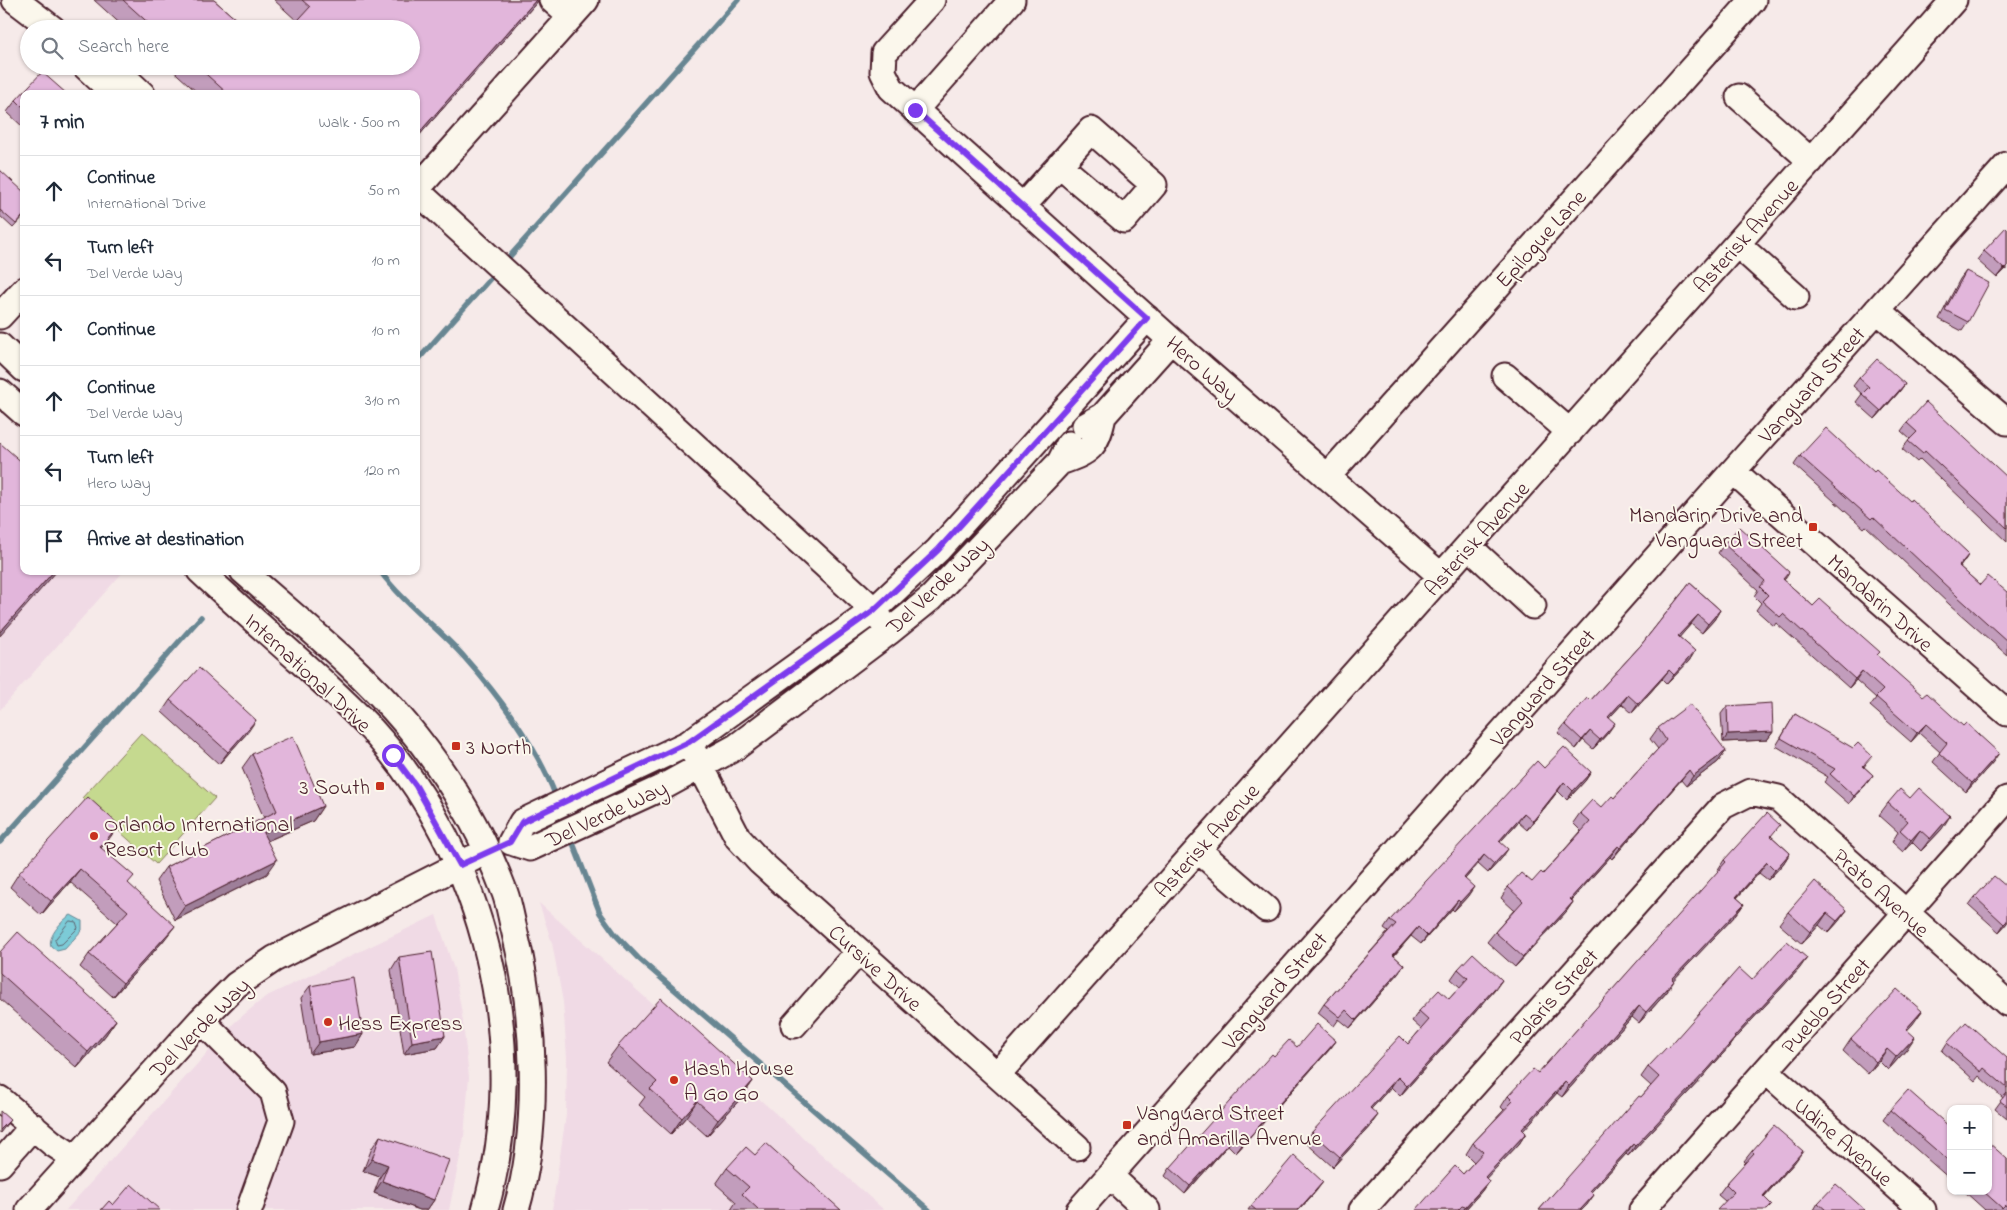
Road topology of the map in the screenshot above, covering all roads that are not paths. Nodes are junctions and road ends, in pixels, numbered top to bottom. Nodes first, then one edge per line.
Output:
1 (15, 0) edge
2 (552, 0) edge
3 (932, 0) edge
4 (1012, 0) edge
5 (1753, 0) edge
6 (1954, 0) edge
7 (578, 9) edge
8 (41, 20) edge
9 (95, 75) edge
10 (122, 75) edge
11 (111, 90) edge
12 (138, 90) edge
13 (1739, 97) dead end
14 (915, 110) junction
15 (1811, 161) junction
16 (1059, 165) junction
17 (2007, 165) edge
18 (420, 186) edge
19 (420, 194) edge
20 (1022, 207) junction
21 (1737, 244) junction
22 (20, 294) edge
23 (1796, 297) dead end
24 (1878, 310) junction
25 (0, 316) edge
26 (1147, 318) junction
27 (1171, 340) junction
28 (0, 346) edge
29 (20, 365) edge
30 (1505, 376) dead end
31 (0, 392) edge
32 (20, 410) edge
33 (2007, 422) edge
34 (1570, 432) junction
35 (1079, 437) junction
36 (1036, 441) junction
37 (1733, 471) junction
38 (1327, 476) junction
39 (1468, 546) junction
40 (204, 575) edge
41 (247, 575) edge
42 (1441, 576) junction
43 (1533, 606) dead end
44 (874, 610) junction
45 (889, 632) junction
46 (2007, 713) edge
47 (689, 742) junction
48 (701, 767) junction
49 (1750, 792) joint
50 (2007, 800) edge
51 (510, 842) junction
52 (1198, 850) junction
53 (487, 852) junction
54 (460, 865) junction
55 (1266, 909) dead end
56 (1906, 914) junction
57 (859, 951) junction
58 (2007, 1003) edge
59 (201, 1020) junction
60 (794, 1025) dead end
61 (1766, 1071) junction
62 (997, 1076) junction
63 (0, 1099) edge
64 (33, 1126) junction
65 (1077, 1147) dead end
66 (75, 1158) junction
67 (0, 1164) edge
68 (1110, 1176) junction
69 (29, 1210) edge
70 (249, 1210) edge
71 (485, 1210) edge
72 (516, 1210) edge
73 (1079, 1210) edge
74 (1147, 1210) edge
75 (1362, 1210) edge
76 (1642, 1210) edge
77 (1923, 1210) edge

1 - 8 street
2 - 7 street
3 - 14 street, Hero Way
4 - 14 street
5 - 38 street, Epilogue Lane
6 - 15 street, Asterisk Avenue
7 - 18 street
9 - 11 street
10 - 12 street
13 - 15 street
14 - 20 street, Hero Way
15 - 21 street, Asterisk Avenue
16 - 16 street
16 - 20 street
17 - 24 street, Vanguard Street
19 - 44 street
20 - 26 street, Hero Way
21 - 23 street
21 - 34 street, Asterisk Avenue
22 - 25 street
24 - 33 street
24 - 37 street, Vanguard Street
26 - 27 street, Hero Way
26 - 36 street, Del Verde Way
27 - 35 street, Del Verde Way
27 - 38 street, Hero Way
28 - 29 street
30 - 34 street
31 - 32 street
34 - 39 street, Asterisk Avenue
35 - 36 street
35 - 45 street, Del Verde Way
36 - 44 street, Del Verde Way
37 - 46 street, Mandarin Drive
37 - 68 street, Vanguard Street
38 - 42 street, Hero Way
39 - 42 street, Asterisk Avenue
39 - 43 street
40 - 54 street, International Drive
41 - 53 street, International Drive
42 - 52 street, Asterisk Avenue
44 - 45 street
44 - 47 street, Del Verde Way
45 - 48 street, Del Verde Way
47 - 48 street, Cursive Drive
47 - 51 street, Del Verde Way
48 - 51 street, Del Verde Way
48 - 57 street, Cursive Drive
49 - 56 street, Prato Avenue
49 - 75 street, Polaris Street
50 - 56 street, Pueblo Street
51 - 53 street, Del Verde Way
52 - 55 street
52 - 62 street, Asterisk Avenue
53 - 54 street, Del Verde Way
53 - 72 street, International Drive
54 - 59 street, Del Verde Way
54 - 71 street, International Drive
56 - 58 street, Prato Avenue
56 - 61 street, Pueblo Street
57 - 60 street
57 - 62 street, Cursive Drive
59 - 66 street, Del Verde Way
59 - 70 street
61 - 76 street, Pueblo Street
61 - 77 street, Udine Avenue
62 - 65 street, Cursive Drive
63 - 64 street
64 - 66 street
64 - 67 street
66 - 69 street, Del Verde Way
68 - 73 street, Vanguard Street
68 - 74 street

